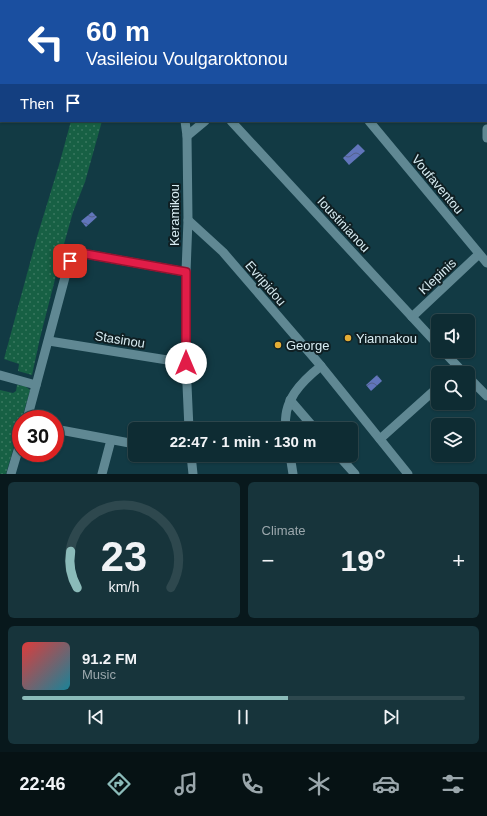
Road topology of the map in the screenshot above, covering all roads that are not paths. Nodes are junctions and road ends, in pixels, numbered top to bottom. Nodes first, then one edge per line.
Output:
1 (185, 122) edge
2 (205, 122) edge
3 (232, 122) edge
4 (370, 122) edge
5 (487, 129) edge
6 (187, 136) junction
7 (487, 138) edge
8 (188, 220) junction
9 (480, 254) junction
10 (487, 263) edge
11 (186, 272) junction
12 (412, 317) junction
13 (431, 337) edge
14 (49, 340) junction
15 (449, 358) edge
16 (186, 363) junction
17 (321, 366) junction
18 (455, 366) edge
19 (0, 375) edge
20 (475, 384) edge
21 (36, 385) junction
22 (431, 394) edge
23 (487, 396) edge
24 (290, 400) junction
25 (29, 410) edge
26 (189, 422) edge
27 (286, 422) edge
28 (309, 422) edge
29 (64, 431) edge
30 (380, 439) junction
31 (111, 440) junction
32 (128, 443) edge
33 (15, 462) edge
34 (191, 462) edge
35 (291, 462) edge
36 (344, 462) edge
37 (11, 474) edge
38 (102, 474) edge
39 (193, 474) edge
40 (293, 474) edge
41 (355, 474) edge
42 (408, 474) edge

1 - 6 street, Keramikou
2 - 6 street
3 - 12 street, Ioustinianou
4 - 9 street, Voufaventou
5 - 7 street
6 - 8 street, Keramikou
8 - 11 street, Keramikou
8 - 17 street, Evripidou
9 - 10 street, Voufaventou
9 - 12 street, Klepinis
11 - 14 street
11 - 16 street, Keramikou
12 - 13 street, Ioustinianou
14 - 16 street, Stasinou
14 - 21 street
15 - 18 street
16 - 26 street, Keramikou
17 - 24 street
17 - 30 street, Evripidou
19 - 21 street
20 - 23 street
21 - 25 street
22 - 30 street
24 - 27 street
24 - 28 street
29 - 31 street
30 - 42 street, Evripidou
31 - 32 street
31 - 38 street
33 - 37 street
34 - 39 street
35 - 40 street
36 - 41 street

